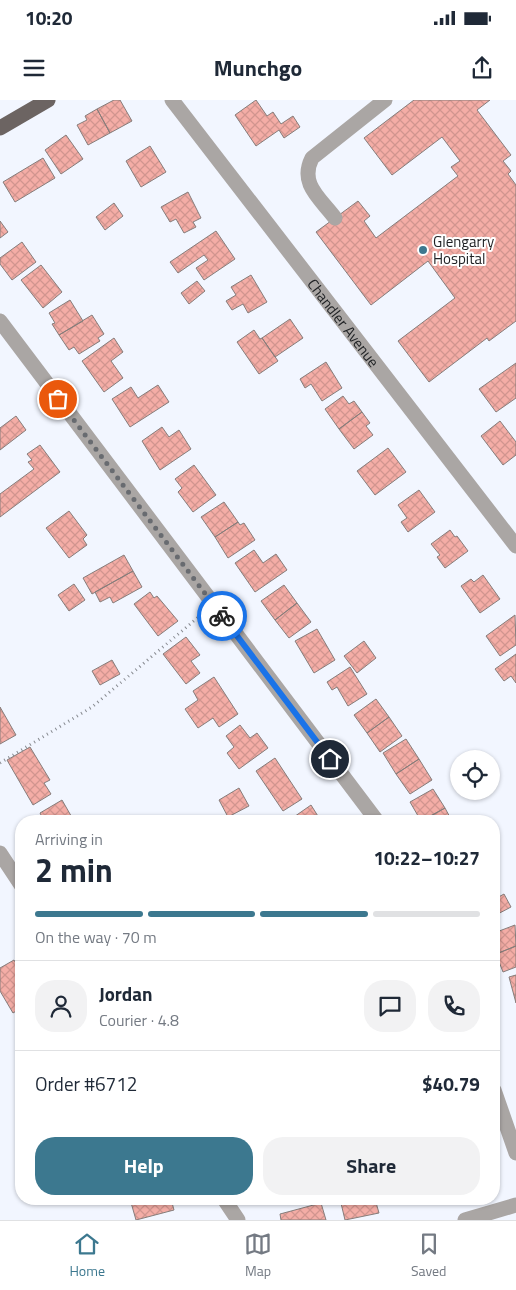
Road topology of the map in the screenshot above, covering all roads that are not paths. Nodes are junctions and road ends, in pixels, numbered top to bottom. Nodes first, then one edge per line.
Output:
1 (48, 100) edge
2 (172, 100) edge
3 (385, 100) edge
4 (0, 128) edge
5 (335, 218) dead end
6 (0, 321) edge
7 (516, 546) edge
8 (371, 815) edge
9 (0, 852) edge
10 (15, 876) edge
11 (500, 1107) edge
12 (516, 1153) edge
13 (516, 1204) edge
14 (228, 1205) edge
15 (238, 1220) edge
16 (465, 1220) edge

1 - 4 main road
2 - 7 street, Chandler Avenue
3 - 5 street
6 - 8 street
9 - 10 street
11 - 12 street
13 - 16 street
14 - 15 street

